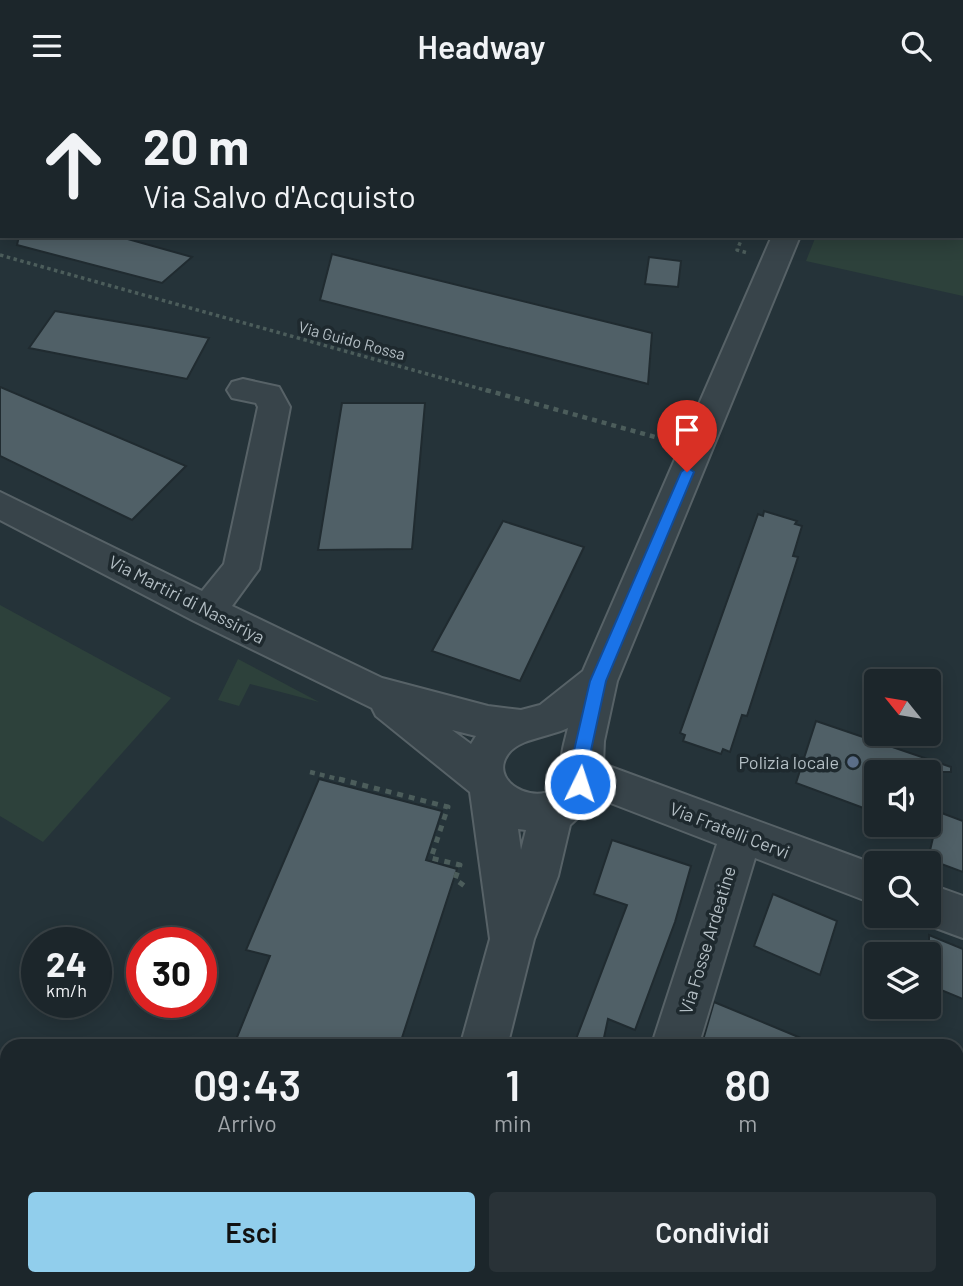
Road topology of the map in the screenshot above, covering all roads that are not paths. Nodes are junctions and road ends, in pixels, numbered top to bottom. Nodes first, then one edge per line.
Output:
1 (785, 238) edge
2 (243, 390) dead end
3 (0, 505) edge
4 (207, 611) junction
5 (598, 681) junction
6 (374, 692) junction
7 (525, 726) junction
8 (573, 783) junction
9 (488, 784) junction
10 (741, 834) junction
11 (864, 880) edge
12 (941, 909) edge
13 (963, 917) edge
14 (510, 923) junction
15 (485, 1039) edge
16 (677, 1039) edge

1 - 5 street
2 - 4 street
3 - 4 street, Via Martiri di Nassiriya
4 - 6 street, Via Martiri di Nassiriya
5 - 7 street
5 - 8 street
6 - 7 street, Via Martiri di Nassiriya
6 - 9 street, Via Martiri di Nassiriya
7 - 8 street
7 - 9 street
8 - 9 street
8 - 10 street, Via Fratelli Cervi
8 - 14 street
9 - 14 street
10 - 11 street, Via Fratelli Cervi
10 - 16 street, Via Fosse Ardeatine
12 - 13 street
14 - 15 street

